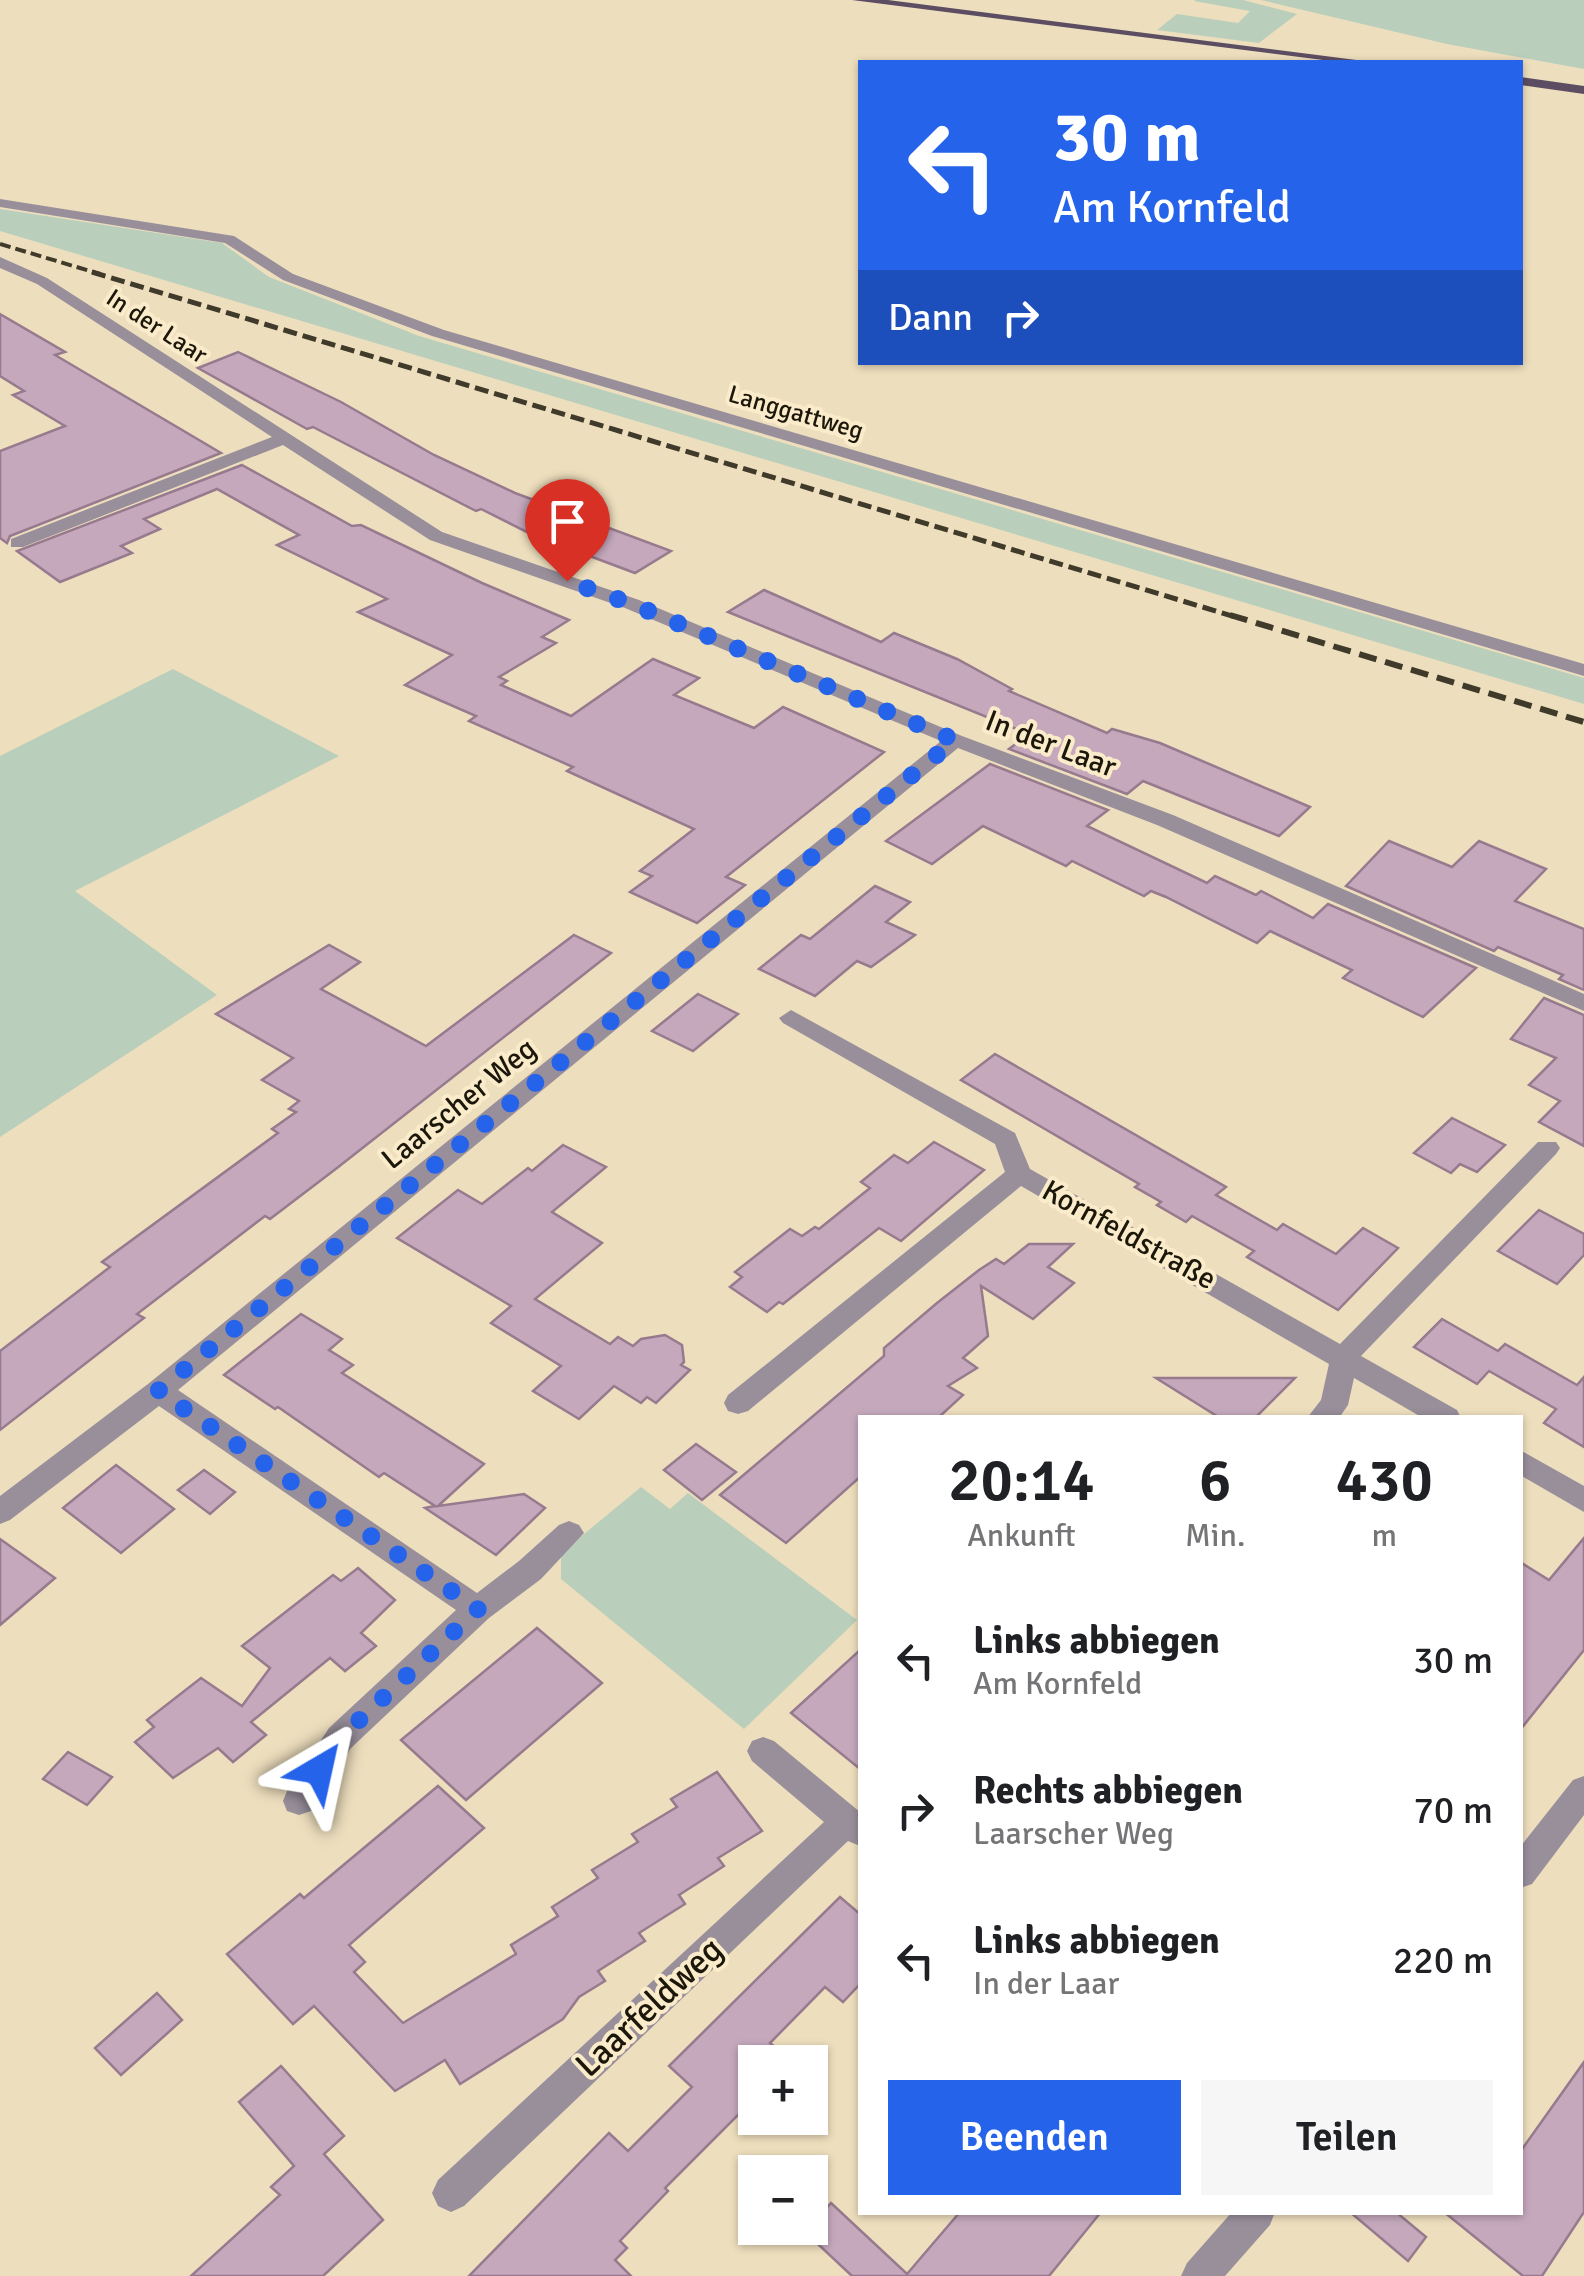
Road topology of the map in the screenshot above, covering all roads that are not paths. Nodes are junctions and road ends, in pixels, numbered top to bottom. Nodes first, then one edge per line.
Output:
1 (858, 0) edge
2 (1350, 60) edge
3 (1523, 82) edge
4 (1584, 90) edge
5 (0, 202) edge
6 (0, 262) edge
7 (282, 439) junction
8 (18, 542) dead end
9 (1584, 670) edge
10 (955, 740) junction
11 (1584, 1003) edge
12 (791, 1018) dead end
13 (1547, 1148) dead end
14 (1019, 1174) junction
15 (1345, 1356) junction
16 (158, 1391) junction
17 (738, 1403) dead end
18 (1325, 1415) edge
19 (1443, 1415) edge
20 (1523, 1463) edge
21 (1584, 1500) edge
22 (0, 1512) edge
23 (570, 1533) dead end
24 (478, 1609) junction
25 (763, 1751) dead end
26 (1584, 1790) edge
27 (299, 1801) dead end
28 (853, 1826) edge
29 (1523, 1869) edge
30 (452, 2192) dead end
31 (1253, 2215) edge
32 (1200, 2276) edge

1 - 2 main road
3 - 4 main road
5 - 9 street, Langgattweg
6 - 7 street, In der Laar
7 - 8 street
7 - 10 street, In der Laar
10 - 11 street, In der Laar
10 - 16 street, Laarscher Weg
12 - 14 street
13 - 15 street
14 - 15 street, Kornfeldstraße
14 - 17 street, Kornfeldstraße
15 - 18 street
15 - 19 street, Kornfeldstraße
16 - 22 street, Laarscher Weg
16 - 24 street
20 - 21 street
23 - 24 street
24 - 27 street
25 - 28 street, Laarfeldweg
26 - 29 street
28 - 30 street, Laarfeldweg
31 - 32 street

